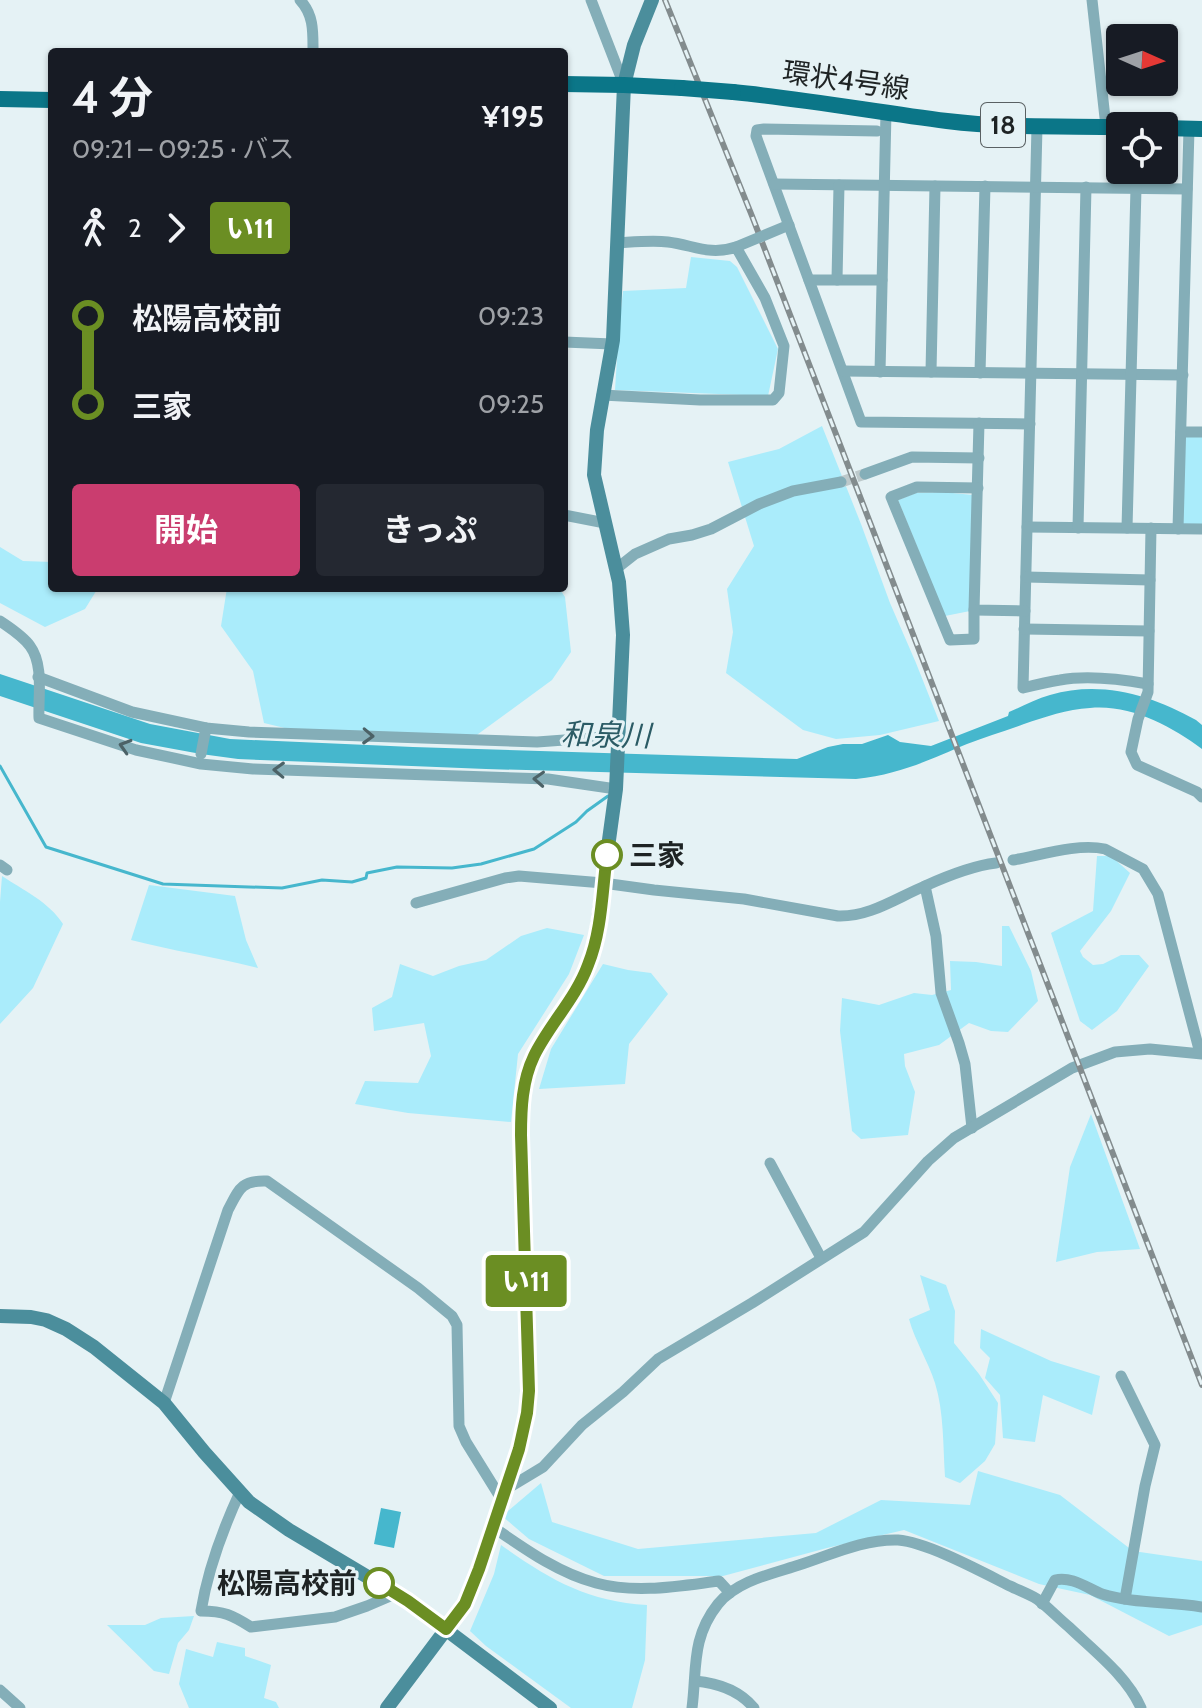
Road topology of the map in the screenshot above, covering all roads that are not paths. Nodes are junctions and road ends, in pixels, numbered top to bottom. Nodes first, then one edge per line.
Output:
1 (300, 0) edge
2 (591, 0) edge
3 (1092, 0) edge
4 (650, 6) edge
5 (313, 48) edge
6 (568, 84) edge
7 (624, 85) junction
8 (0, 99) edge
9 (48, 100) edge
10 (886, 112) junction
11 (1111, 112) edge
12 (1037, 127) junction
13 (1106, 127) edge
14 (1195, 129) edge
15 (877, 131) dead end
16 (774, 184) junction
17 (839, 185) junction
18 (884, 185) junction
19 (935, 186) junction
20 (985, 186) junction
21 (1036, 187) junction
22 (1086, 187) junction
23 (1136, 188) junction
24 (1187, 189) junction
25 (789, 225) junction
26 (617, 243) junction
27 (736, 247) junction
28 (809, 280) junction
29 (837, 280) junction
30 (882, 280) junction
31 (568, 342) edge
32 (612, 344) junction
33 (843, 371) junction
34 (880, 372) junction
35 (931, 372) junction
36 (980, 373) junction
37 (1031, 374) junction
38 (1081, 374) junction
39 (1131, 375) junction
40 (1183, 375) junction
41 (602, 395) junction
42 (979, 423) junction
43 (1030, 424) junction
44 (1181, 432) junction
45 (1202, 432) edge
46 (979, 458) junction
47 (865, 474) tunnel mouth
48 (841, 482) tunnel mouth
49 (978, 488) junction
50 (568, 516) edge
51 (605, 523) junction
52 (1027, 527) junction
53 (1078, 528) junction
54 (1127, 528) junction
55 (1151, 528) junction
56 (1178, 529) junction
57 (1202, 529) edge
58 (616, 569) junction
59 (1026, 577) junction
60 (1150, 580) junction
61 (974, 610) junction
62 (1025, 611) junction
63 (0, 621) edge
64 (1024, 629) junction
65 (1149, 631) junction
66 (39, 684) junction
67 (1147, 690) junction
68 (205, 732) junction
69 (619, 736) junction
70 (201, 754) dead end
71 (617, 781) junction
72 (1202, 797) edge
73 (1013, 860) dead end
74 (996, 863) dead end
75 (603, 883) junction
76 (925, 886) junction
77 (416, 903) dead end
78 (1201, 1053) edge
79 (972, 1128) junction
80 (770, 1163) dead end
81 (821, 1258) junction
82 (0, 1316) edge
83 (1121, 1376) dead end
84 (164, 1403) junction
85 (240, 1492) junction
86 (504, 1495) junction
87 (493, 1527) junction
88 (730, 1593) junction
89 (395, 1594) junction
90 (1125, 1599) junction
91 (1042, 1604) junction
92 (1202, 1607) edge
93 (446, 1629) junction
94 (695, 1681) junction
95 (0, 1690) edge
96 (20, 1708) edge
97 (387, 1708) edge
98 (550, 1708) edge
99 (692, 1708) edge
100 (754, 1708) edge
101 (1141, 1708) edge

1 - 5 street
2 - 7 street
3 - 11 street
4 - 7 street
6 - 7 main road, 環状4号線 / 18
7 - 10 main road, 環状4号線 / 18, bridge
7 - 26 street
8 - 9 main road
10 - 12 main road, 環状4号線 / 18
10 - 18 street
12 - 13 main road, 環状4号線 / 18
12 - 21 street
14 - 24 street
15 - 16 street
16 - 17 street
16 - 25 street
17 - 18 street
17 - 29 street
18 - 19 street
18 - 30 street
19 - 20 street
19 - 35 street
20 - 21 street
20 - 36 street
21 - 22 street
21 - 37 street
22 - 23 street
22 - 38 street
23 - 24 street
23 - 39 street
24 - 40 street
25 - 27 street, bridge
25 - 28 street
26 - 27 street
26 - 32 street
27 - 41 street
28 - 29 street
28 - 33 street
29 - 30 street
30 - 34 street
31 - 32 street
32 - 41 street
33 - 34 street
33 - 42 street
34 - 35 street
35 - 36 street
36 - 37 street
37 - 38 street
37 - 43 street
38 - 39 street
38 - 53 street
39 - 40 street
39 - 54 street
40 - 44 street
41 - 51 street
42 - 43 street
42 - 46 street
43 - 52 street
44 - 45 street
44 - 56 street
46 - 47 street
46 - 49 street
48 - 58 street
49 - 61 street
49 - 61 street
50 - 51 street
51 - 58 street
52 - 53 street
52 - 59 street
53 - 54 street
54 - 55 street
55 - 56 street
55 - 60 street
56 - 57 street
58 - 69 street
59 - 60 street
59 - 62 street
60 - 65 street
61 - 62 street
62 - 64 street
63 - 66 street
64 - 65 street
64 - 67 street
65 - 67 street
66 - 68 street
71 -> 66 street
67 - 72 street
68 -> 69 street
68 - 70 street
69 - 71 street
71 - 75 street
73 - 78 street
74 - 76 street
75 - 76 street
75 - 77 street
75 - 86 street
76 - 79 street
78 - 79 street
79 - 81 street
80 - 81 street
81 - 86 street
82 - 84 street
83 - 90 street
84 - 85 street
84 - 86 street
85 - 89 street
85 - 89 street
86 - 87 street
87 - 88 street
87 - 93 street
88 - 91 street
88 - 94 street
89 - 93 street
90 - 91 street
90 - 92 street
91 - 101 street
93 - 97 street
93 - 98 street
94 - 99 street
94 - 100 street
95 - 96 street

